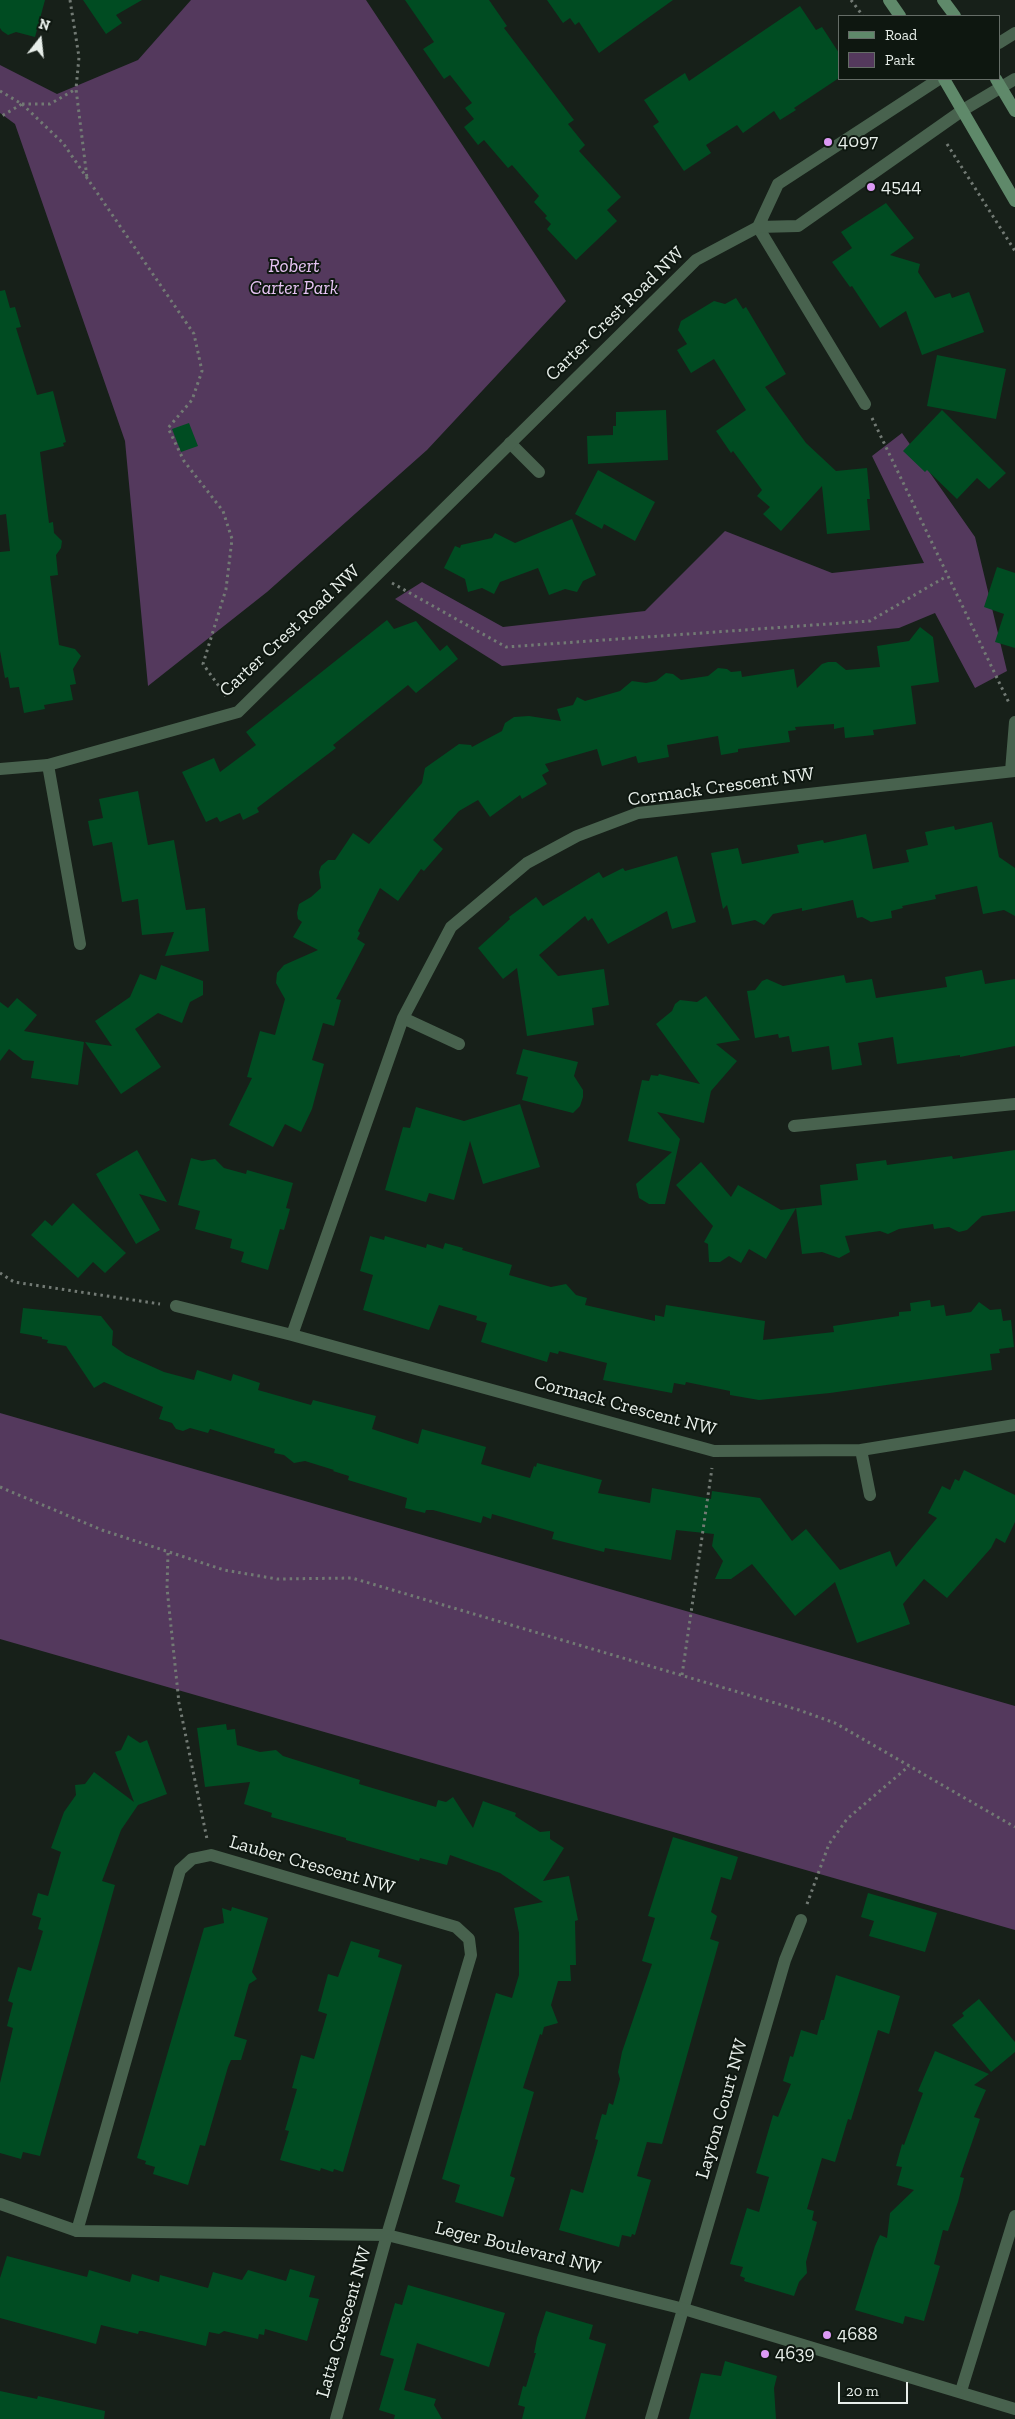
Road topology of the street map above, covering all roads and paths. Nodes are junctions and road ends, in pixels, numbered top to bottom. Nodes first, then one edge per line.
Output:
1 (70, 0) edge
2 (851, 0) edge
3 (889, 0) edge
4 (944, 0) edge
5 (862, 15) edge
6 (899, 15) edge
7 (954, 15) edge
8 (1015, 33) edge
9 (1000, 42) edge
10 (1015, 79) edge
11 (937, 80) edge
12 (945, 80) edge
13 (999, 83) edge
14 (76, 89) junction
15 (0, 91) edge
16 (22, 104) junction
17 (964, 110) junction
18 (1015, 111) edge
19 (0, 117) edge
20 (938, 128) junction
21 (87, 179) junction
22 (1015, 201) edge
23 (758, 227) junction
24 (1015, 250) edge
25 (865, 404) joint
26 (510, 443) junction
27 (539, 472) dead end
28 (377, 574) junction
29 (947, 576) junction
30 (1011, 706) dead end
31 (238, 712) junction
32 (1015, 722) edge
33 (48, 764) junction
34 (0, 769) edge
35 (1013, 771) edge
36 (80, 944) dead end
37 (403, 1018) junction
38 (459, 1044) dead end
39 (1015, 1104) edge
40 (794, 1126) dead end
41 (0, 1274) edge
42 (176, 1306) joint
43 (292, 1335) junction
44 (1015, 1426) edge
45 (860, 1450) junction
46 (714, 1451) junction
47 (0, 1488) edge
48 (870, 1495) dead end
49 (168, 1553) junction
50 (682, 1675) junction
51 (909, 1766) junction
52 (1015, 1827) edge
53 (210, 1855) junction
54 (801, 1920) joint
55 (0, 2204) edge
56 (1015, 2216) edge
57 (77, 2231) junction
58 (387, 2235) junction
59 (684, 2309) junction
60 (961, 2392) junction
61 (1015, 2409) edge
62 (336, 2419) edge
63 (651, 2419) edge

1 - 14 path
2 - 5 path
3 - 6 main road
4 - 7 main road
8 - 9 street
10 - 13 street, Carter Crest Road NW
11 - 23 street
12 - 17 main road
13 - 17 street, Carter Crest Road NW
13 - 18 main road
14 - 16 path
14 - 21 path
15 - 16 path
16 - 19 path
16 - 21 path
17 - 20 street, Carter Crest Road NW
17 - 22 main road
20 - 23 street, Carter Crest Road NW
20 - 24 path
21 - 31 path
23 - 25 street
23 - 26 street, Carter Crest Road NW
25 - 29 path
26 - 27 street
26 - 28 street, Carter Crest Road NW
28 - 29 path
28 - 31 street, Carter Crest Road NW
29 - 30 path
31 - 33 street, Carter Crest Road NW
32 - 35 street, Cormack Crescent NW
33 - 34 street, Carter Crest Road NW
33 - 36 street
35 - 37 street, Cormack Crescent NW
37 - 38 street
37 - 43 street, Cormack Crescent NW
39 - 40 street
41 - 42 path
42 - 43 street, Cormack Crescent NW
43 - 46 street, Cormack Crescent NW
44 - 45 street, Cormack Crescent NW
45 - 46 street, Cormack Crescent NW
45 - 48 street
46 - 50 path
47 - 49 path
49 - 50 path
49 - 53 path
50 - 51 path
51 - 52 path
51 - 54 path
53 - 57 street, Lauber Crescent NW
53 - 58 street, Lauber Crescent NW
54 - 59 street, Layton Court NW
55 - 57 street, Leger Boulevard NW
56 - 60 street
57 - 58 street, Leger Boulevard NW
58 - 59 street, Leger Boulevard NW
58 - 62 street, Latta Crescent NW
59 - 60 street, Leger Boulevard NW
59 - 63 street, Layton Court NW
60 - 61 street, Leger Boulevard NW

